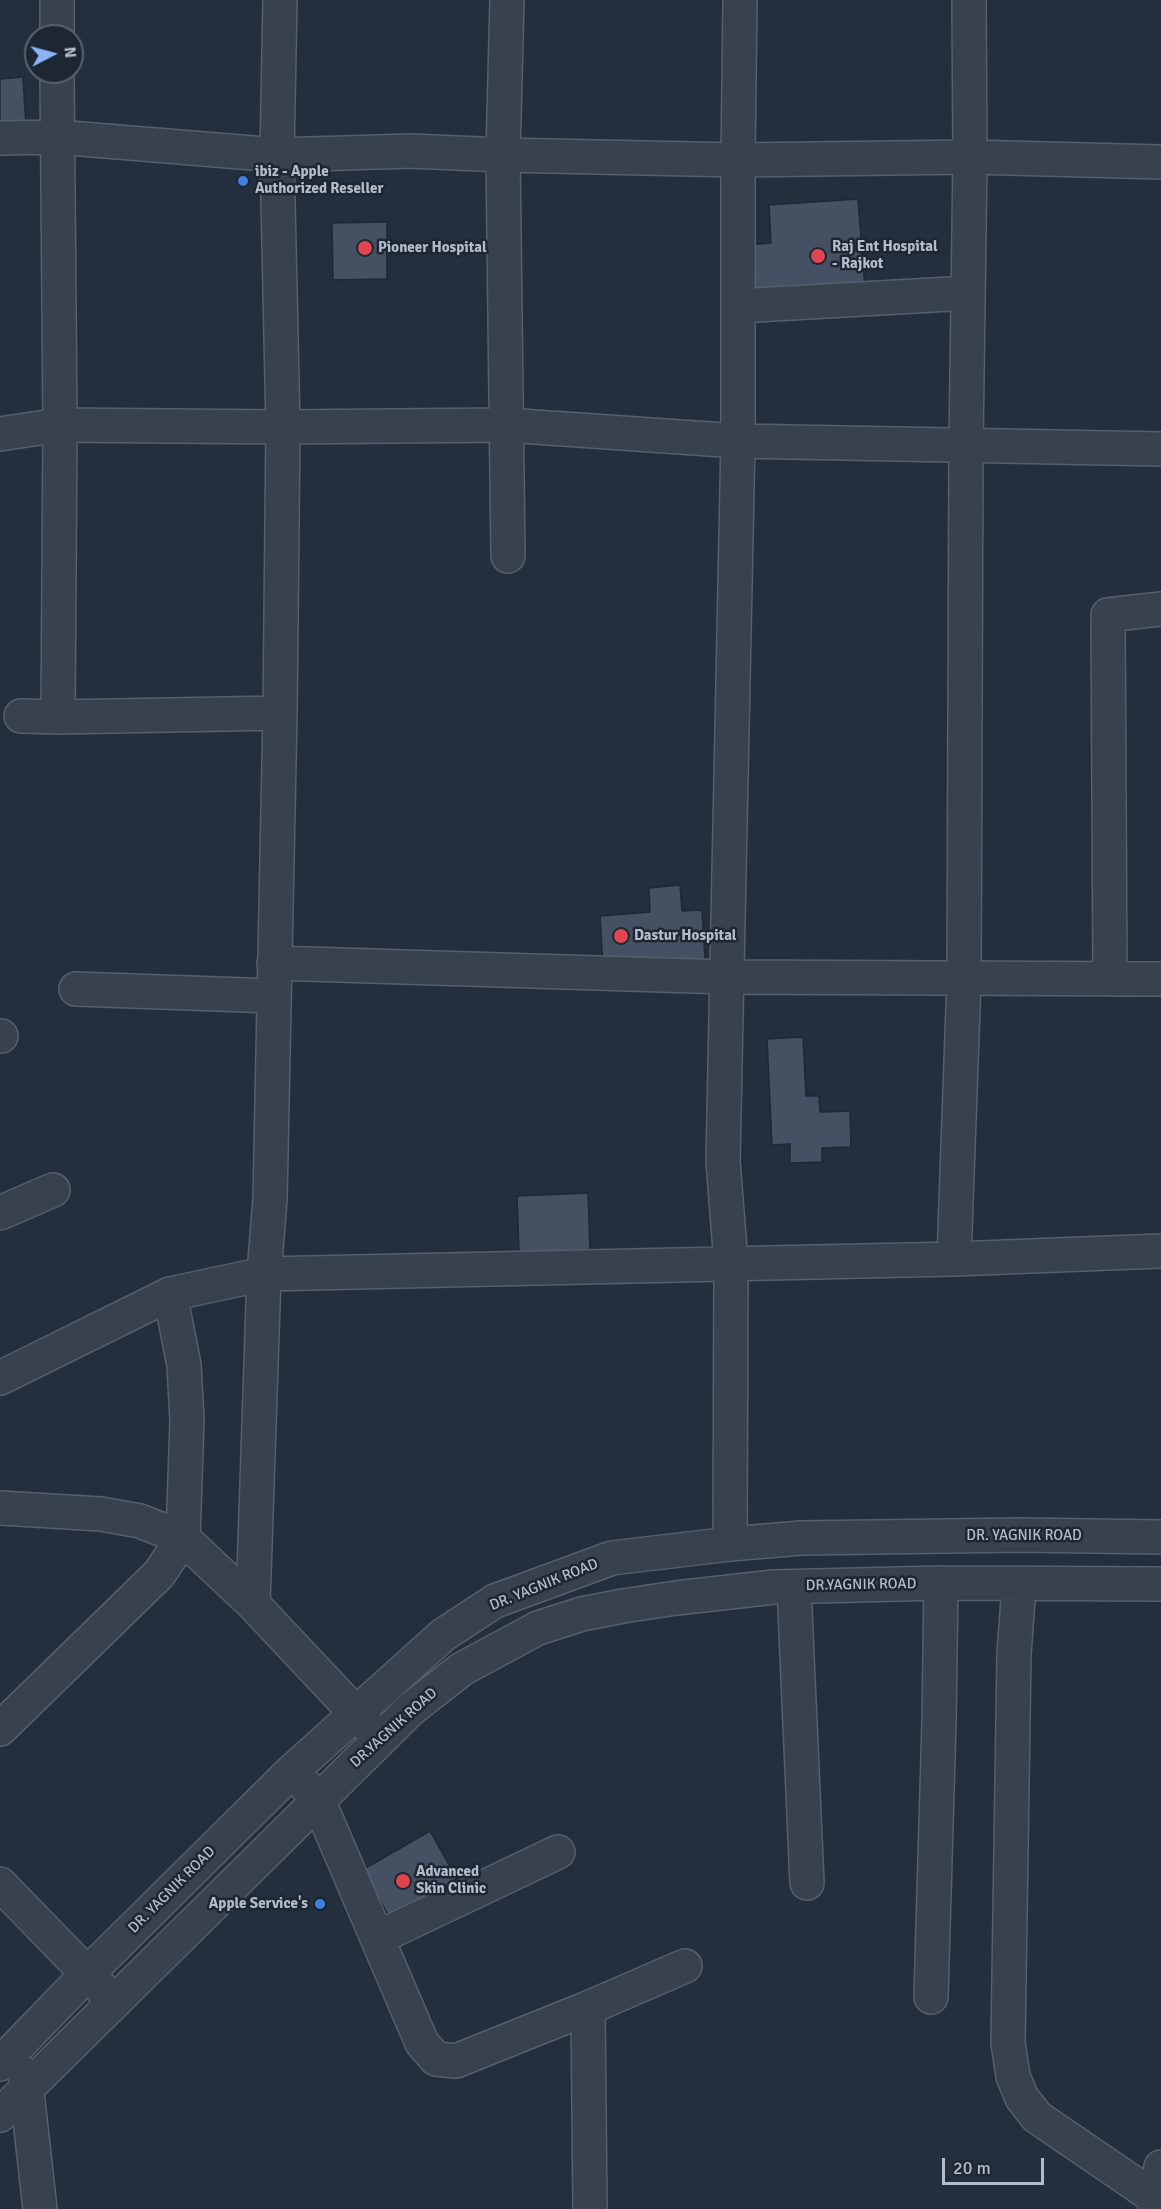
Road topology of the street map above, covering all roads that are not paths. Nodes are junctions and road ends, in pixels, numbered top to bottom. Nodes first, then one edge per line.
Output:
1 (57, 0) edge
2 (280, 0) edge
3 (507, 0) edge
4 (740, 0) edge
5 (969, 0) edge
6 (57, 24) edge
7 (57, 84) edge
8 (57, 137) junction
9 (0, 138) edge
10 (277, 155) junction
11 (502, 155) junction
12 (970, 157) junction
13 (738, 160) junction
14 (1161, 162) edge
15 (968, 293) junction
16 (738, 306) junction
17 (506, 424) junction
18 (60, 425) junction
19 (283, 427) junction
20 (0, 434) edge
21 (738, 441) junction
22 (966, 447) junction
23 (1161, 449) edge
24 (508, 556) dead end
25 (1161, 609) edge
26 (280, 713) junction
27 (21, 716) dead end
28 (58, 717) junction
29 (274, 963) junction
30 (727, 977) junction
31 (964, 979) junction
32 (1110, 979) junction
33 (1161, 979) edge
34 (76, 988) dead end
35 (274, 996) junction
36 (53, 1190) dead end
37 (0, 1213) edge
38 (1161, 1251) edge
39 (954, 1259) junction
40 (731, 1263) junction
41 (264, 1274) junction
42 (170, 1294) junction
43 (0, 1378) edge
44 (0, 1508) edge
45 (1161, 1537) edge
46 (183, 1538) junction
47 (730, 1544) junction
48 (941, 1583) junction
49 (1161, 1584) edge
50 (1018, 1585) junction
51 (794, 1587) junction
52 (253, 1604) junction
53 (357, 1712) junction
54 (0, 1729) edge
55 (380, 1739) junction
56 (292, 1771) junction
57 (318, 1800) junction
58 (558, 1852) dead end
59 (807, 1883) dead end
60 (0, 1884) edge
61 (377, 1938) junction
62 (685, 1966) dead end
63 (87, 1974) junction
64 (931, 1997) dead end
65 (115, 2001) junction
66 (588, 2008) junction
67 (10, 2055) edge
68 (27, 2088) junction
69 (0, 2115) edge
70 (1161, 2167) edge
71 (1156, 2204) edge
72 (40, 2209) edge
73 (590, 2209) edge

1 - 6 street
2 - 10 street
3 - 11 street
4 - 13 street
5 - 12 street
7 - 8 street
8 - 9 street
8 - 10 street
8 - 18 street
10 - 11 street
10 - 19 street
11 - 13 street
11 - 17 street
12 - 13 street
12 - 14 street
12 - 15 street
13 - 16 street
15 - 16 street
15 - 22 street
16 - 21 street
17 - 19 street
17 - 21 street
17 - 24 street
18 - 19 street
18 - 20 street
18 - 28 street
19 - 26 street
21 - 22 street
21 - 30 street
22 - 23 street
22 - 31 street
25 - 32 street
26 - 28 street
26 - 29 street
27 - 28 street
29 - 30 street
29 - 35 street
30 - 31 street
30 - 40 street
31 - 32 street
31 - 39 street
32 - 33 street
34 - 35 street
35 - 41 street
36 - 37 street
38 - 39 street
39 - 40 street
40 - 41 street
40 - 47 street
41 - 42 street
41 - 52 street
42 - 43 street
42 - 46 street
44 - 46 street
45 - 47 street, DR. YAGNIK ROAD
46 - 52 street
46 - 54 street
47 - 53 street, DR. YAGNIK ROAD
48 - 50 street, DR.YAGNIK ROAD
48 - 51 street, DR.YAGNIK ROAD
48 - 64 street
49 - 50 street, DR.YAGNIK ROAD
50 - 71 street
51 - 55 street, DR.YAGNIK ROAD
51 - 59 street
52 - 53 street
53 - 55 street
53 - 56 street, DR. YAGNIK ROAD
55 - 57 street, DR.YAGNIK ROAD
56 - 57 street
56 - 63 street, DR. YAGNIK ROAD
57 - 61 street
57 - 65 street, DR.YAGNIK ROAD
58 - 61 street
60 - 63 street
61 - 66 street
62 - 66 street
63 - 65 street
63 - 67 street, DR. YAGNIK ROAD
65 - 68 street, DR.YAGNIK ROAD
66 - 73 street
67 - 68 street
68 - 69 street, DR.YAGNIK ROAD
68 - 72 street
70 - 71 street

